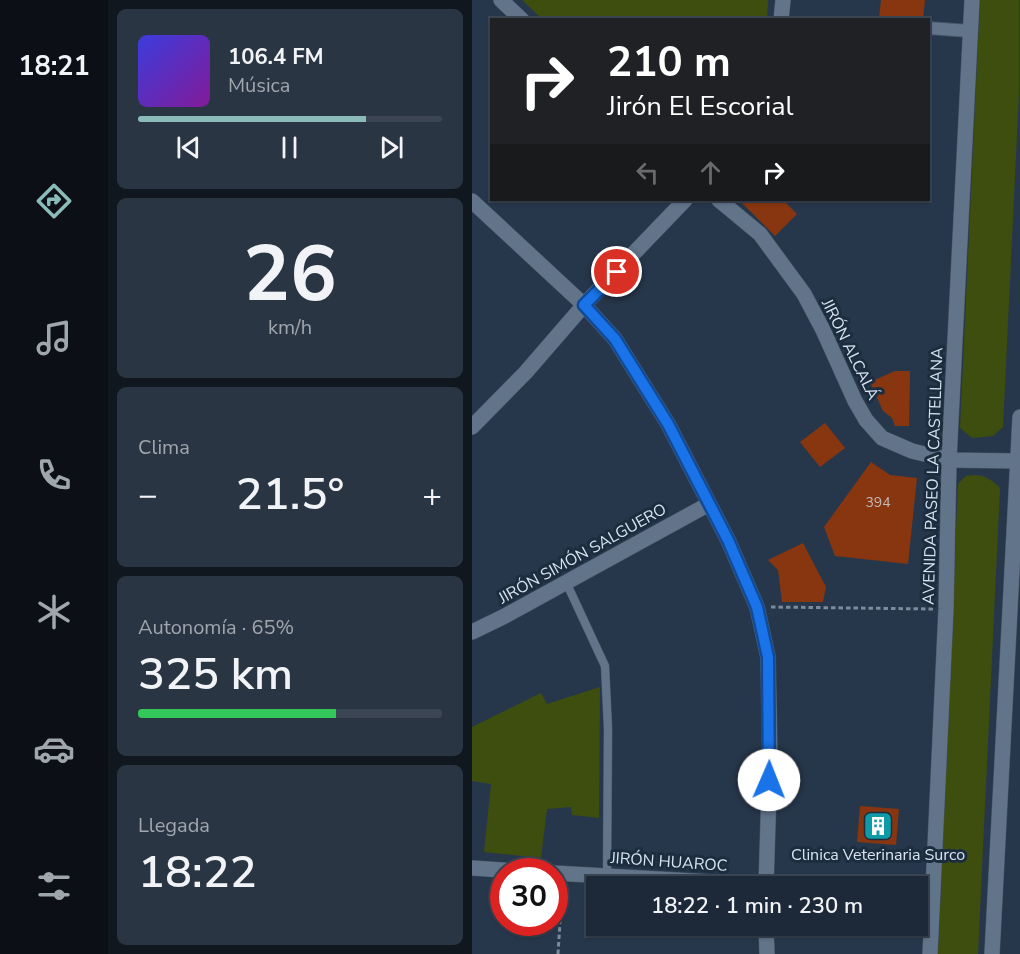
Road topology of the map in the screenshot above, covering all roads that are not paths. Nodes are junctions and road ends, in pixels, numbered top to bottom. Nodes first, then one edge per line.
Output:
1 (501, 0) edge
2 (783, 0) edge
3 (972, 0) edge
4 (520, 18) edge
5 (781, 18) edge
6 (930, 28) edge
7 (970, 31) junction
8 (472, 201) edge
9 (684, 201) edge
10 (720, 201) edge
11 (584, 305) junction
12 (1020, 417) edge
13 (472, 427) edge
14 (949, 459) junction
15 (1019, 461) edge
16 (709, 504) junction
17 (566, 582) junction
18 (1015, 616) edge
19 (472, 632) edge
20 (472, 867) edge
21 (490, 868) edge
22 (568, 873) edge
23 (607, 875) junction
24 (622, 876) edge
25 (771, 876) edge
26 (927, 876) edge
27 (928, 931) edge
28 (766, 936) edge
29 (767, 954) edge
30 (930, 954) edge
31 (992, 954) edge

1 - 4 street
2 - 5 street
3 - 7 street, AVENIDA PASEO LA CASTELLANA
6 - 7 street
7 - 14 street, AVENIDA PASEO LA CASTELLANA
8 - 11 street
9 - 11 street
10 - 14 street, JIRÓN ALCALÁ
11 - 13 street
11 - 16 street
12 - 15 street
14 - 15 street, JIRÓN ALCALÁ
14 - 26 street, AVENIDA PASEO LA CASTELLANA
15 - 18 street
16 - 17 street, JIRÓN SIMÓN SALGUERO
16 - 25 street
17 - 19 street, JIRÓN SIMÓN SALGUERO
17 - 23 lane
18 - 31 street
20 - 21 street
22 - 23 street, JIRÓN HUAROC
23 - 24 street, JIRÓN HUAROC
27 - 30 street, AVENIDA PASEO LA CASTELLANA
28 - 29 street

